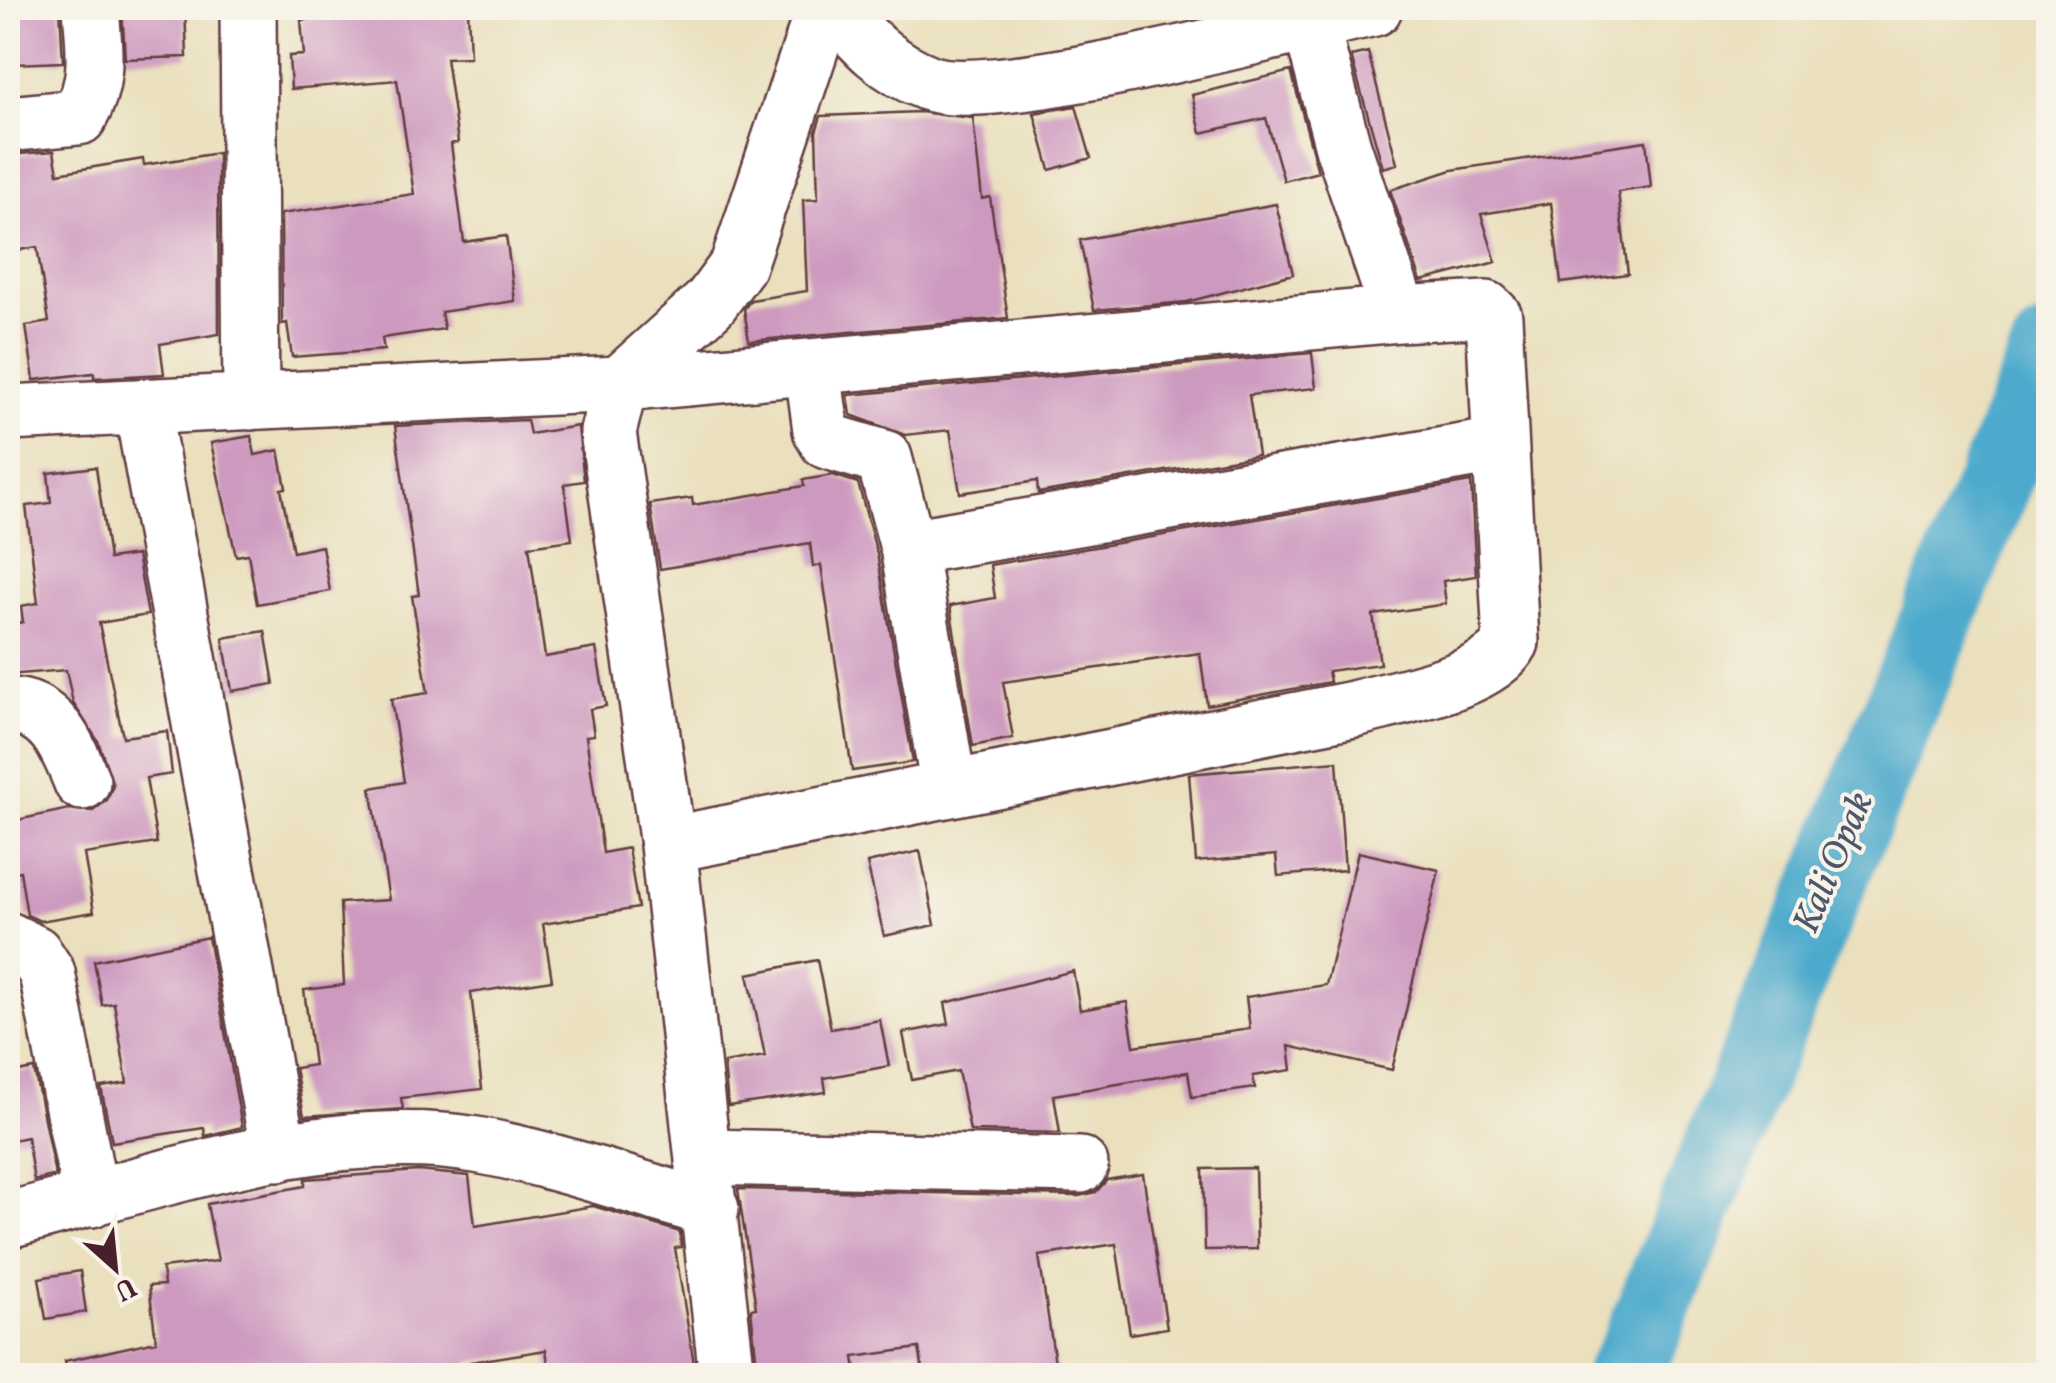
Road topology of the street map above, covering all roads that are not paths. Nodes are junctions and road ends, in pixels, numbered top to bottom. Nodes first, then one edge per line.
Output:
1 (91, 8) edge
2 (248, 8) edge
3 (824, 8) edge
4 (836, 8) edge
5 (1374, 8) edge
6 (1310, 22) junction
7 (8, 124) edge
8 (1399, 314) junction
9 (813, 370) junction
10 (620, 384) junction
11 (251, 402) junction
12 (142, 407) junction
13 (8, 413) edge
14 (1497, 446) junction
15 (908, 547) junction
16 (8, 706) edge
17 (82, 782) dead end
18 (950, 789) junction
19 (668, 845) junction
20 (8, 940) edge
21 (279, 1153) junction
22 (1080, 1165) dead end
23 (708, 1183) junction
24 (91, 1199) junction
25 (8, 1220) edge
26 (727, 1376) edge

1 - 7 street
2 - 11 street
3 - 10 street
4 - 6 street
5 - 6 street
6 - 8 street
8 - 9 street
8 - 14 street
9 - 10 street
9 - 15 street
10 - 11 street
10 - 19 street
11 - 12 street
12 - 13 street
12 - 21 street
14 - 15 street
14 - 18 street
15 - 18 street
16 - 17 street
18 - 19 street
19 - 23 street
20 - 24 street
21 - 23 street
21 - 24 street
22 - 23 street
23 - 26 street
24 - 25 street

